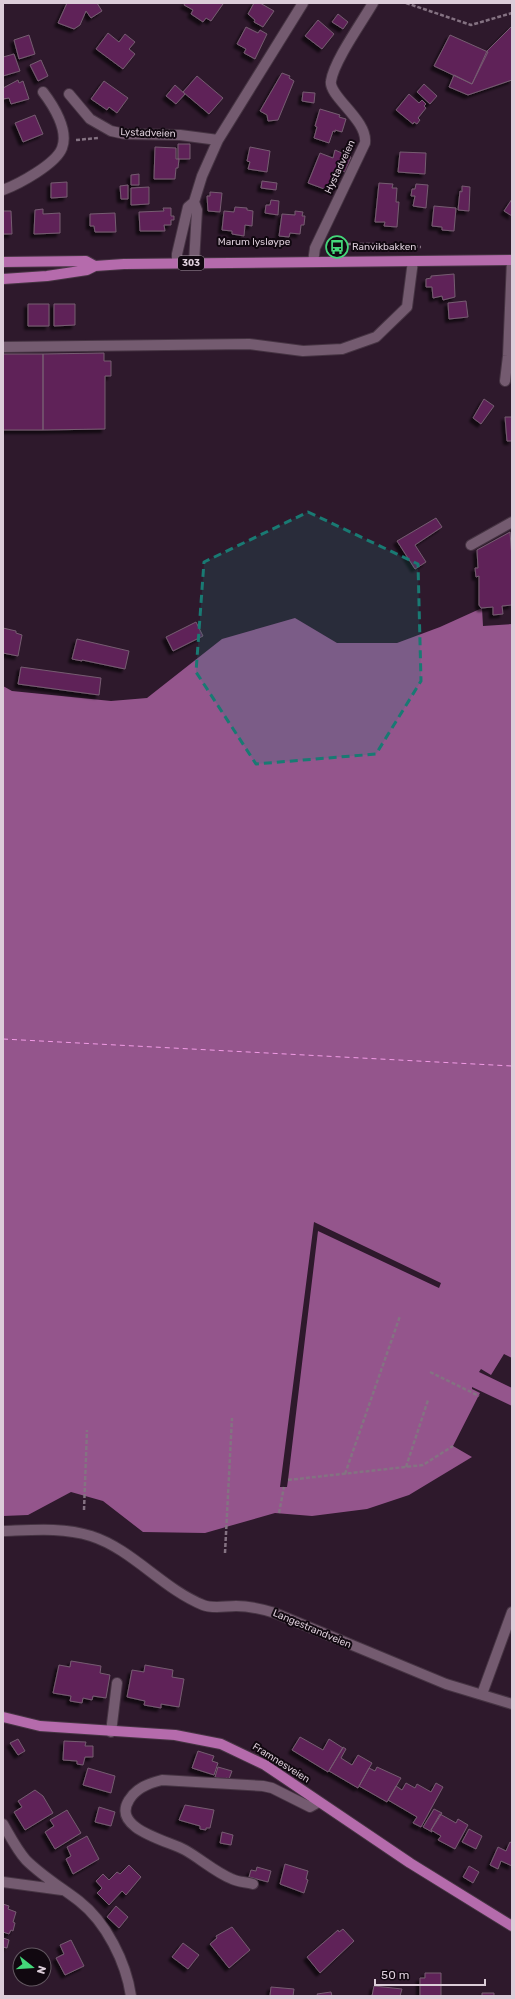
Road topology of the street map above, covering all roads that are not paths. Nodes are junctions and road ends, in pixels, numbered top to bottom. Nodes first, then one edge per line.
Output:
1 (373, 3) edge
2 (300, 4) edge
3 (42, 92) dead end
4 (69, 94) dead end
5 (218, 140) junction
6 (3, 190) edge
7 (194, 202) junction
8 (512, 260) edge
9 (413, 261) junction
10 (3, 262) edge
11 (313, 262) junction
12 (177, 263) junction
13 (194, 263) junction
14 (94, 266) junction
15 (3, 278) edge
16 (3, 347) edge
17 (505, 381) dead end
18 (512, 522) edge
19 (471, 545) dead end
20 (3, 1531) edge
21 (512, 1612) edge
22 (117, 1683) dead end
23 (482, 1694) junction
24 (512, 1704) edge
25 (3, 1717) edge
26 (111, 1732) junction
27 (319, 1802) junction
28 (3, 1824) edge
29 (3, 1882) edge
30 (253, 1884) dead end
31 (64, 1890) junction
32 (512, 1926) edge
33 (131, 1996) edge

1 - 11 street, Hystadveien
2 - 5 street
3 - 6 street
4 - 5 street, Lystadveien
5 - 7 street
7 - 12 street
7 - 13 street
8 - 9 main road, 303
8 - 17 street
9 - 11 main road, 303
9 - 16 street
10 - 14 main road, 303
11 - 13 main road, 303
12 - 13 main road, 303
12 - 14 main road, 303
14 - 15 main road, 303
18 - 19 street
20 - 23 street, Langestrandveien
21 - 23 street
22 - 26 street
23 - 24 street, Langestrandveien
25 - 26 main road, Framnesveien
26 - 27 main road, Framnesveien
27 - 30 street
27 - 32 main road, Framnesveien
28 - 31 street
29 - 31 street
31 - 33 street

